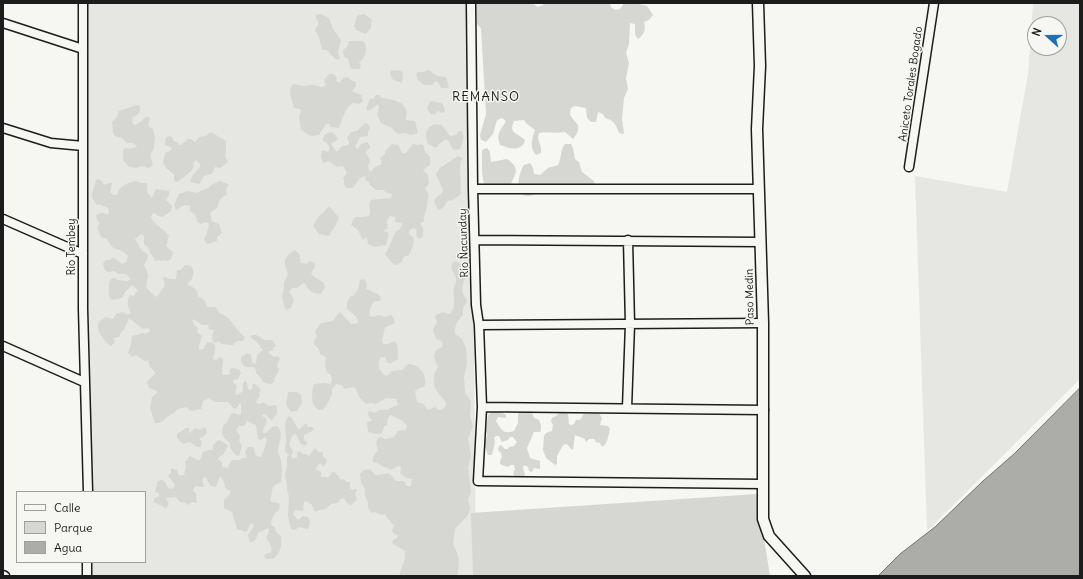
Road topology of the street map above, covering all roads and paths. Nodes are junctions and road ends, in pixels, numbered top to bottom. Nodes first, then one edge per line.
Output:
1 (83, 3) edge
2 (471, 3) edge
3 (758, 3) edge
4 (934, 3) edge
5 (3, 23) edge
6 (83, 48) junction
7 (3, 128) edge
8 (84, 146) junction
9 (909, 167) dead end
10 (473, 189) junction
11 (759, 189) junction
12 (3, 219) edge
13 (475, 240) junction
14 (628, 240) junction
15 (761, 242) junction
16 (83, 254) junction
17 (763, 323) junction
18 (630, 324) junction
19 (479, 325) junction
20 (3, 346) edge
21 (84, 382) junction
22 (482, 407) junction
23 (627, 408) junction
24 (764, 410) junction
25 (763, 484) junction
26 (88, 491) edge
27 (87, 563) edge
28 (87, 576) edge
29 (804, 576) edge

1 - 6 street, Río Tembey
2 - 10 street, Río Ñacunday
3 - 11 street, Paso Medin
4 - 9 street, Aniceto Torales Bogado
5 - 6 street
6 - 8 street, Río Tembey
7 - 8 street
8 - 16 street, Río Tembey
10 - 11 street
10 - 13 street, Río Ñacunday
11 - 15 street, Paso Medin
12 - 16 street
13 - 14 street
13 - 19 street, Río Ñacunday
14 - 15 street
14 - 18 street
15 - 17 street, Paso Medin
16 - 21 street, Río Tembey
17 - 18 street
17 - 24 street, Paso Medin
18 - 19 street
18 - 23 street
19 - 22 street, Río Ñacunday
20 - 21 street
21 - 26 street, Río Tembey
22 - 23 street
22 - 25 street, Río Ñacunday
23 - 24 street
24 - 25 street, Paso Medin
25 - 29 street, Paso Medin
27 - 28 street

